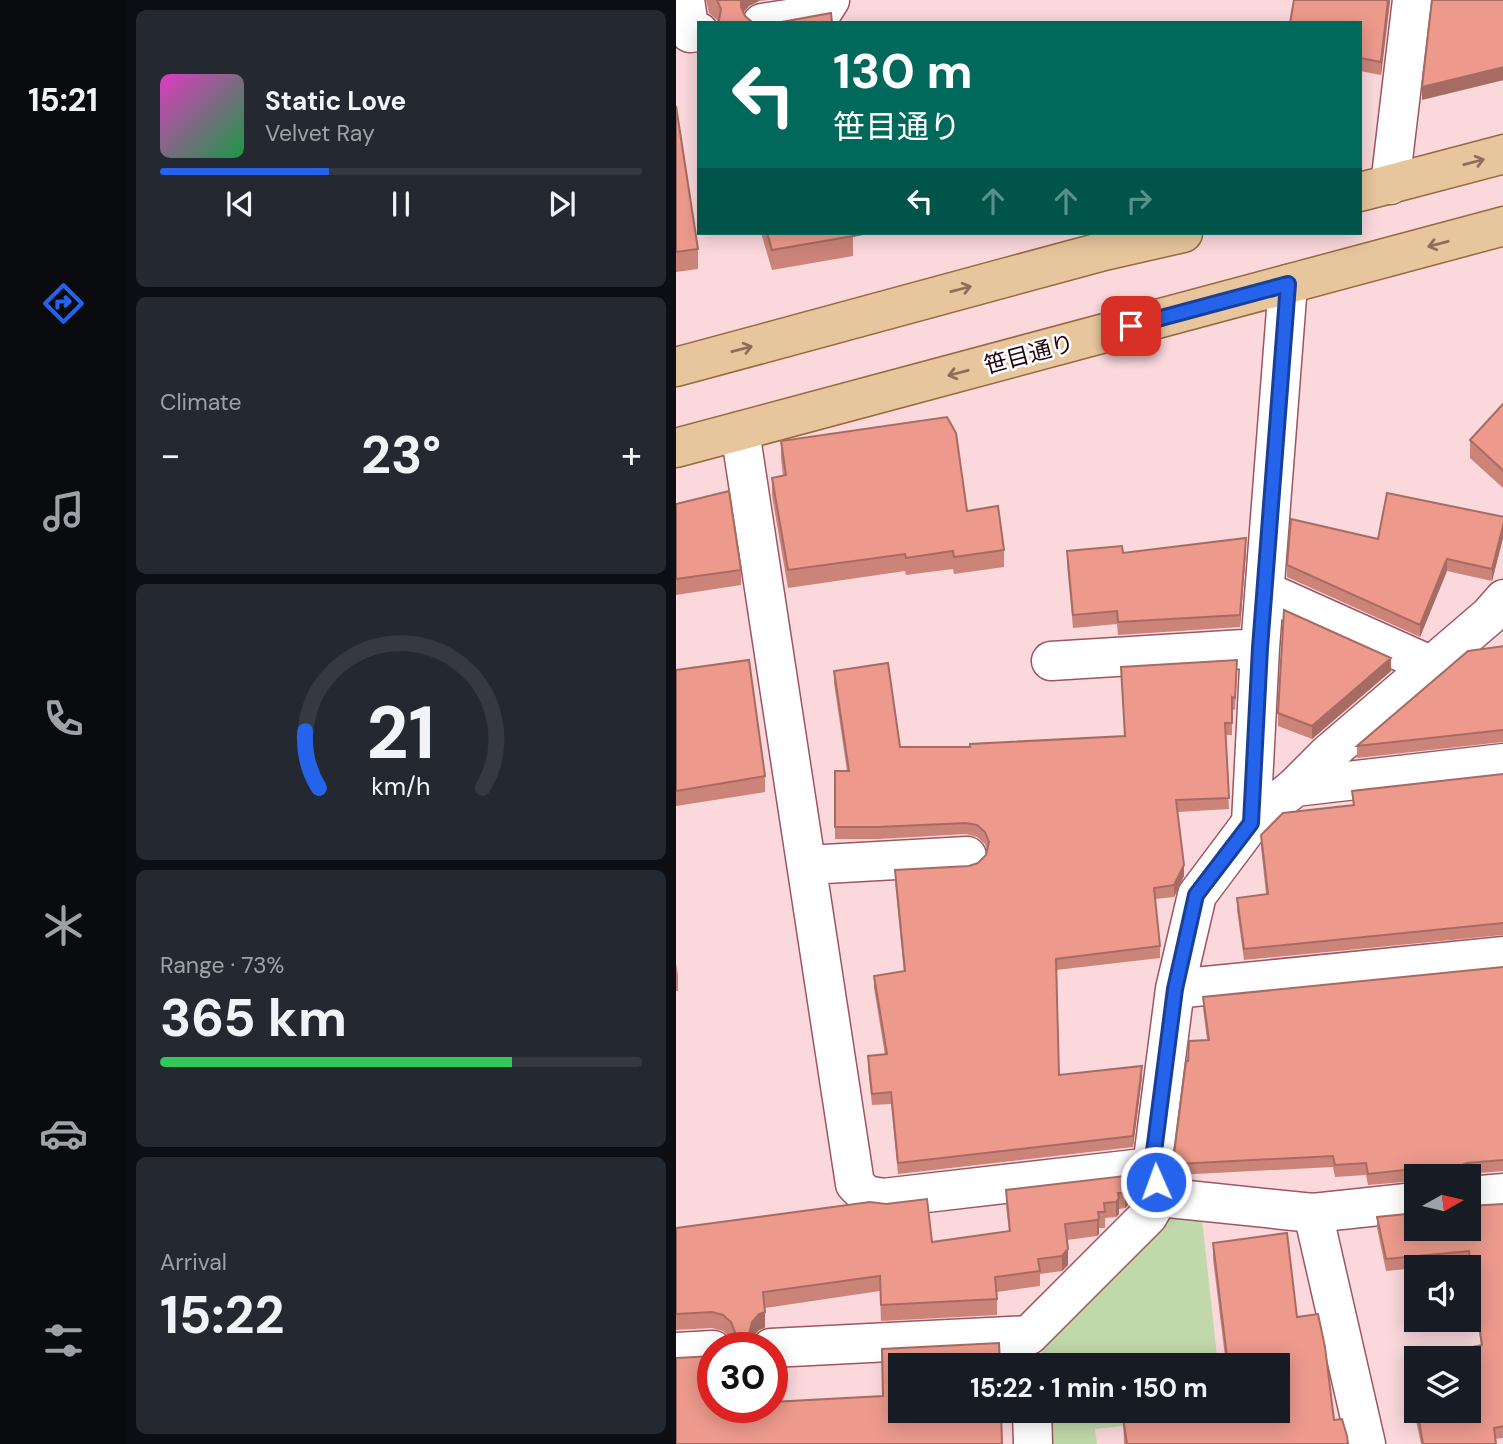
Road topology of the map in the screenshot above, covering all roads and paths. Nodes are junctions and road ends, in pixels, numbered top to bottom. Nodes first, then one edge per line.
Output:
1 (685, 0) edge
2 (830, 0) edge
3 (1412, 0) edge
4 (775, 21) edge
5 (697, 32) edge
6 (1504, 154) edge
7 (1375, 188) edge
8 (1504, 226) edge
9 (1174, 235) edge
10 (1288, 284) junction
11 (676, 367) edge
12 (740, 431) junction
13 (676, 448) edge
14 (1265, 592) junction
15 (1504, 599) edge
16 (1260, 648) junction
17 (1051, 661) dead end
18 (1430, 665) junction
19 (1504, 763) edge
20 (1296, 787) junction
21 (1251, 823) junction
22 (967, 856) dead end
23 (807, 864) junction
24 (1504, 956) edge
25 (1175, 989) junction
26 (1156, 1182) junction
27 (1504, 1193) edge
28 (1481, 1195) edge
29 (1404, 1203) edge
30 (1314, 1213) junction
31 (788, 1348) edge
32 (1029, 1350) edge
33 (697, 1351) edge
34 (676, 1352) edge
35 (1032, 1423) edge
36 (1033, 1444) edge
37 (1366, 1444) edge

1 - 5 street
2 - 4 street
3 - 7 street
7 -> 6 main road
8 -> 10 main road, 笹目通り
11 -> 9 main road
10 -> 12 main road, 笹目通り
10 - 14 street
12 - 13 main road, 笹目通り
12 - 23 street
14 - 16 street
14 - 18 street
15 - 18 street
16 - 17 street
16 - 21 street
18 - 20 street
19 - 20 street
20 - 21 street
21 - 25 street
22 - 23 street
23 - 26 street
24 - 25 street
25 - 26 street
26 - 30 street
26 - 32 street
27 - 28 street
29 - 30 street
30 - 37 street
31 - 32 street
33 - 34 street
35 - 36 street

